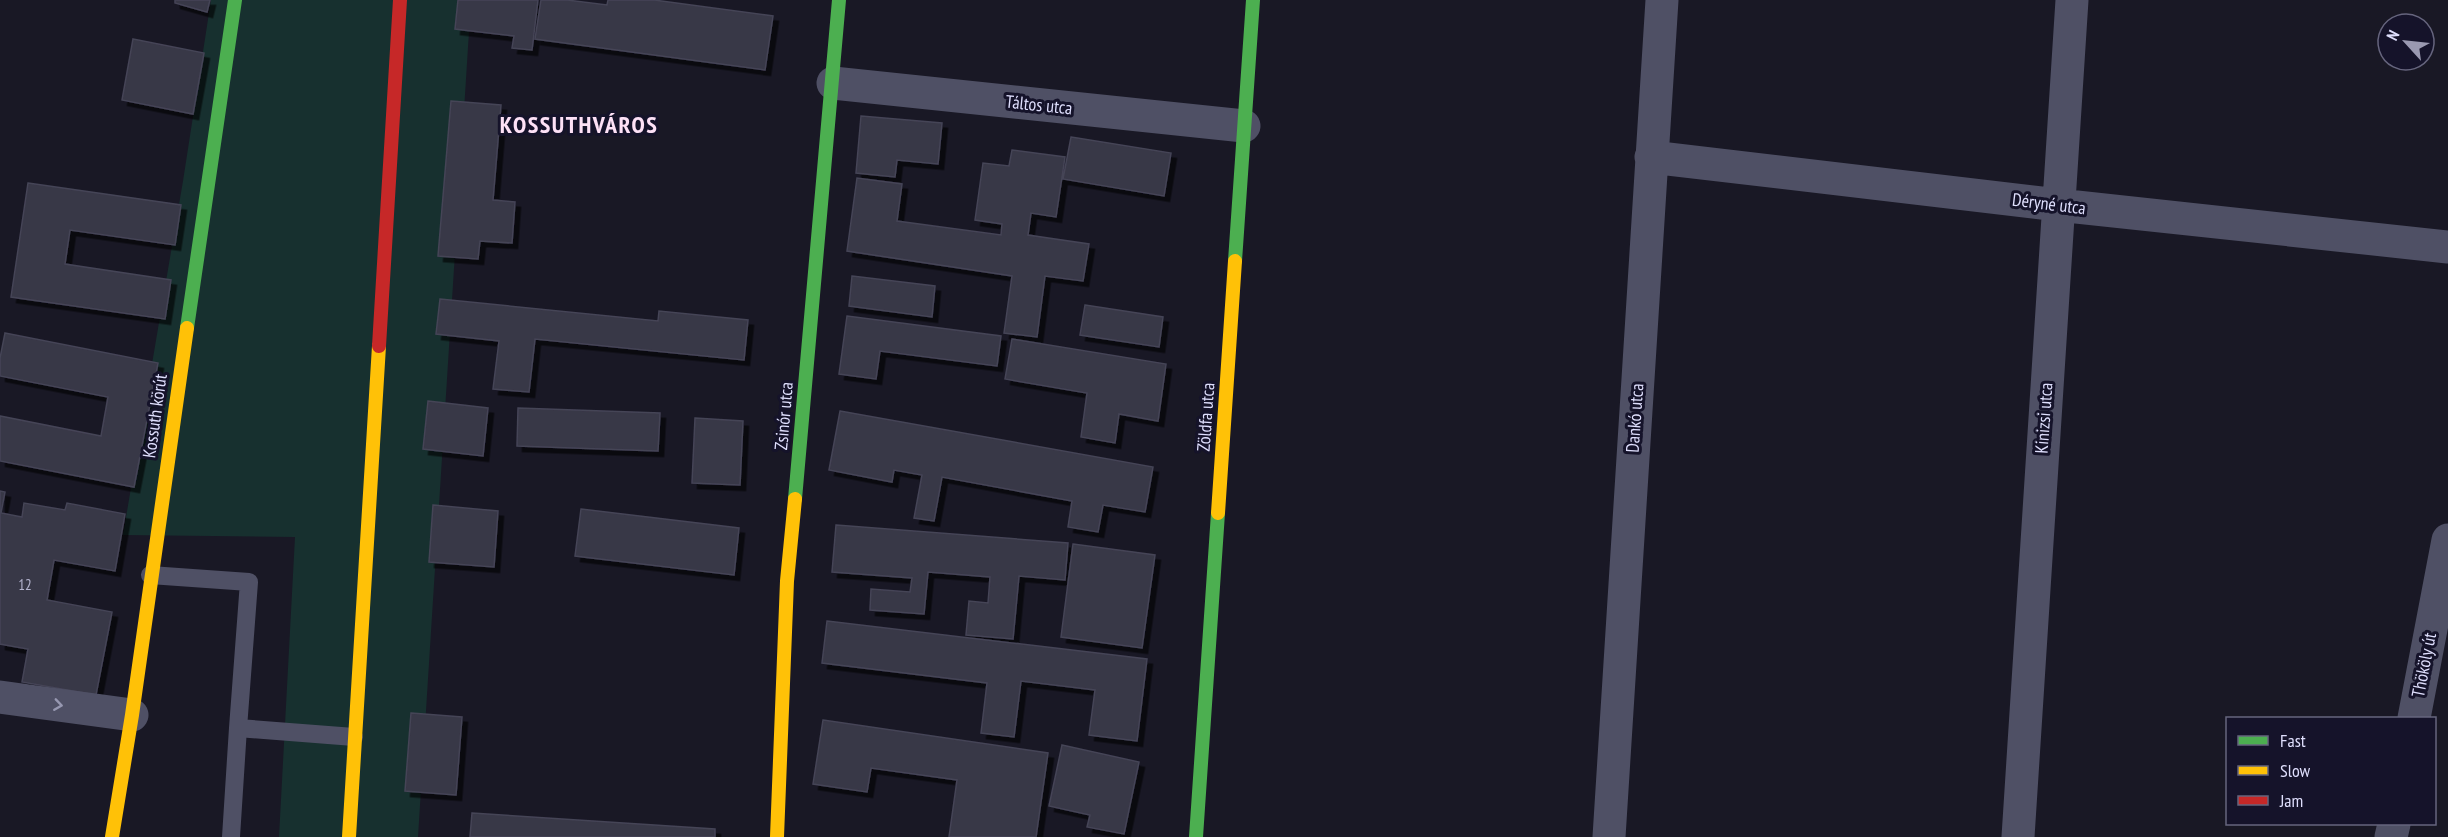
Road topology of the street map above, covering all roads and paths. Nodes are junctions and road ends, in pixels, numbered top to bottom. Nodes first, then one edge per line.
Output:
1 (235, 0) edge
2 (400, 0) edge
3 (839, 0) edge
4 (1252, 0) edge
5 (1662, 0) edge
6 (2072, 0) edge
7 (833, 83) junction
8 (1244, 126) junction
9 (1651, 157) junction
10 (2058, 205) junction
11 (2448, 248) edge
12 (2448, 540) edge
13 (150, 575) junction
14 (0, 697) edge
15 (132, 715) junction
16 (2414, 717) edge
17 (238, 728) junction
18 (354, 737) junction
19 (112, 837) edge
20 (231, 837) edge
21 (349, 837) edge
22 (777, 837) edge
23 (1196, 837) edge
24 (1609, 837) edge
25 (2018, 837) edge

1 - 13 street, Kossuth körút
2 - 18 street
3 - 7 street, Zsinór utca
4 - 8 street, Zöldfa utca
5 - 9 street, Dankó utca
6 - 10 street, Kinizsi utca
7 - 8 street, Táltos utca
7 - 22 street, Zsinór utca
8 - 23 street, Zöldfa utca
9 - 10 street, Déryné utca
9 - 24 street, Dankó utca
10 - 11 street, Déryné utca
10 - 25 street, Kinizsi utca
12 - 16 street, Thököly út
13 - 15 street, Kossuth körút
13 - 17 lane
14 -> 15 street
15 - 19 street, Kossuth körút
17 - 18 lane
17 - 20 lane
18 - 21 street

